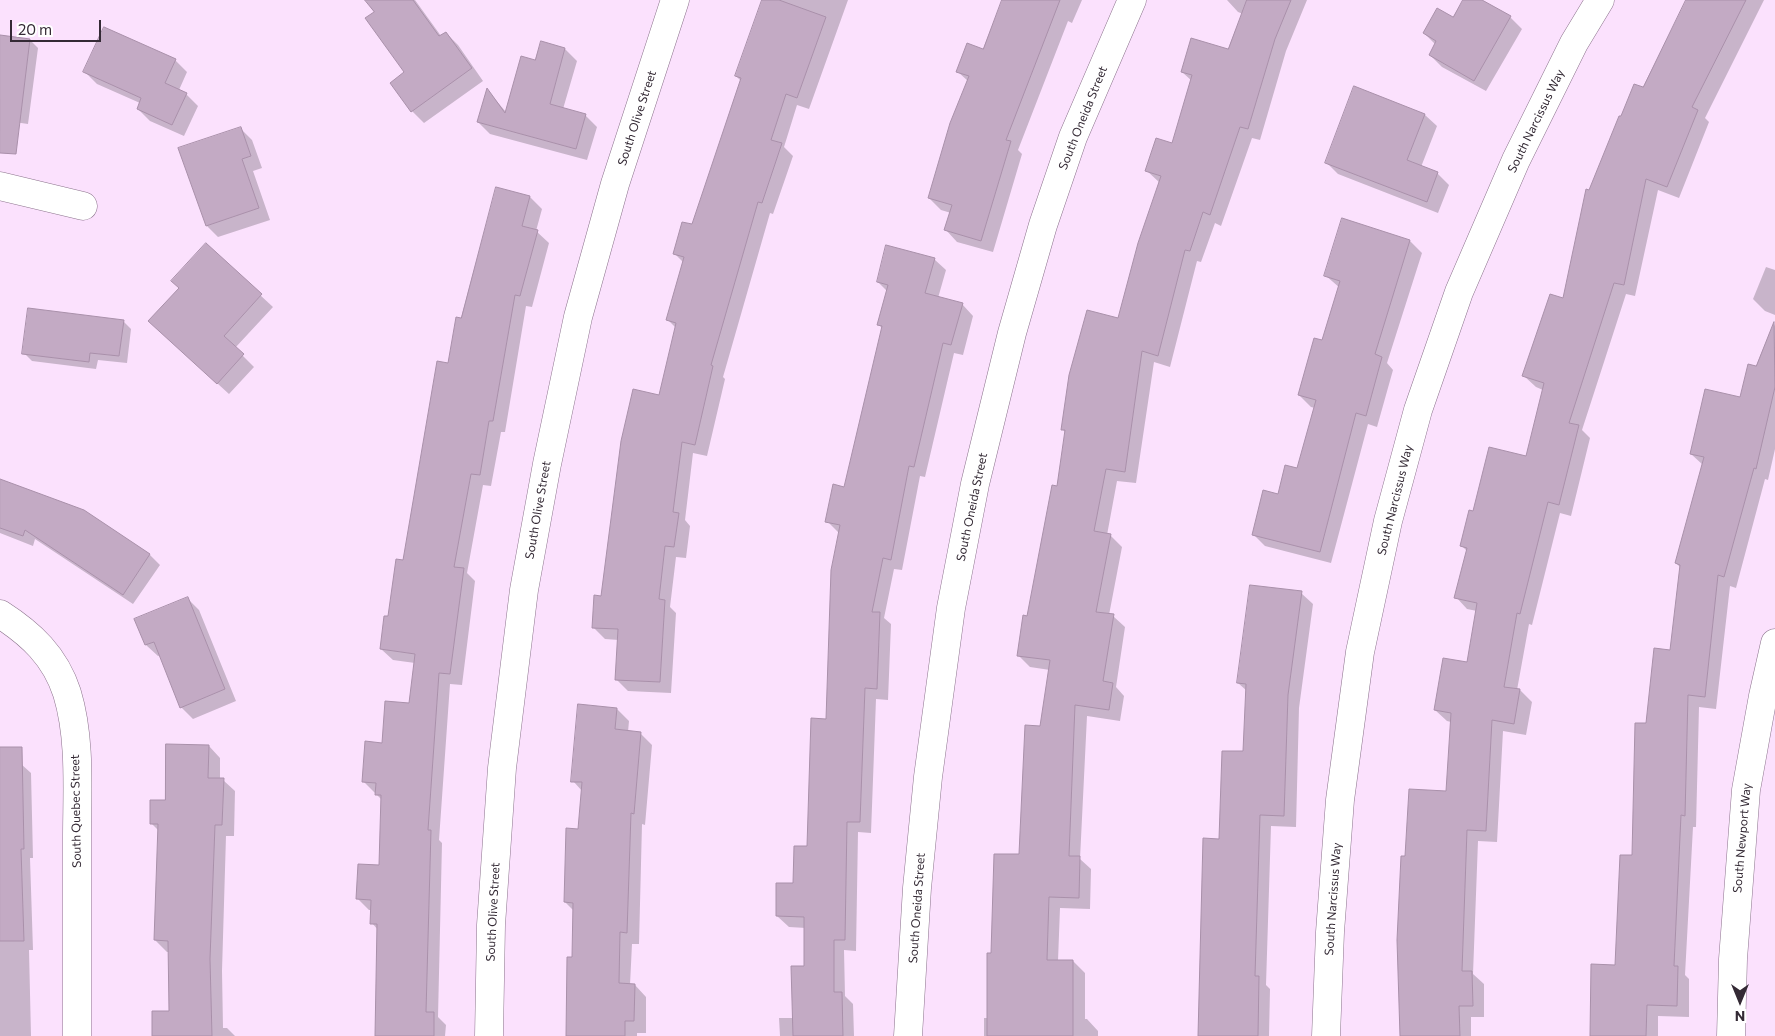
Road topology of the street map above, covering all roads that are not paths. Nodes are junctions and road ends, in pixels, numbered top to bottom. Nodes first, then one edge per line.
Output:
1 (675, 0) edge
2 (1132, 0) edge
3 (1600, 0) edge
4 (0, 186) edge
5 (83, 206) dead end
6 (0, 614) edge
7 (1775, 642) edge
8 (76, 1036) edge
9 (490, 1036) edge
10 (908, 1036) edge
11 (1326, 1036) edge
12 (1731, 1036) edge

1 - 9 street, South Olive Street
2 - 10 street, South Oneida Street
3 - 11 street, South Narcissus Way
4 - 5 street
6 - 8 street, South Quebec Street
7 - 12 street, South Newport Way

